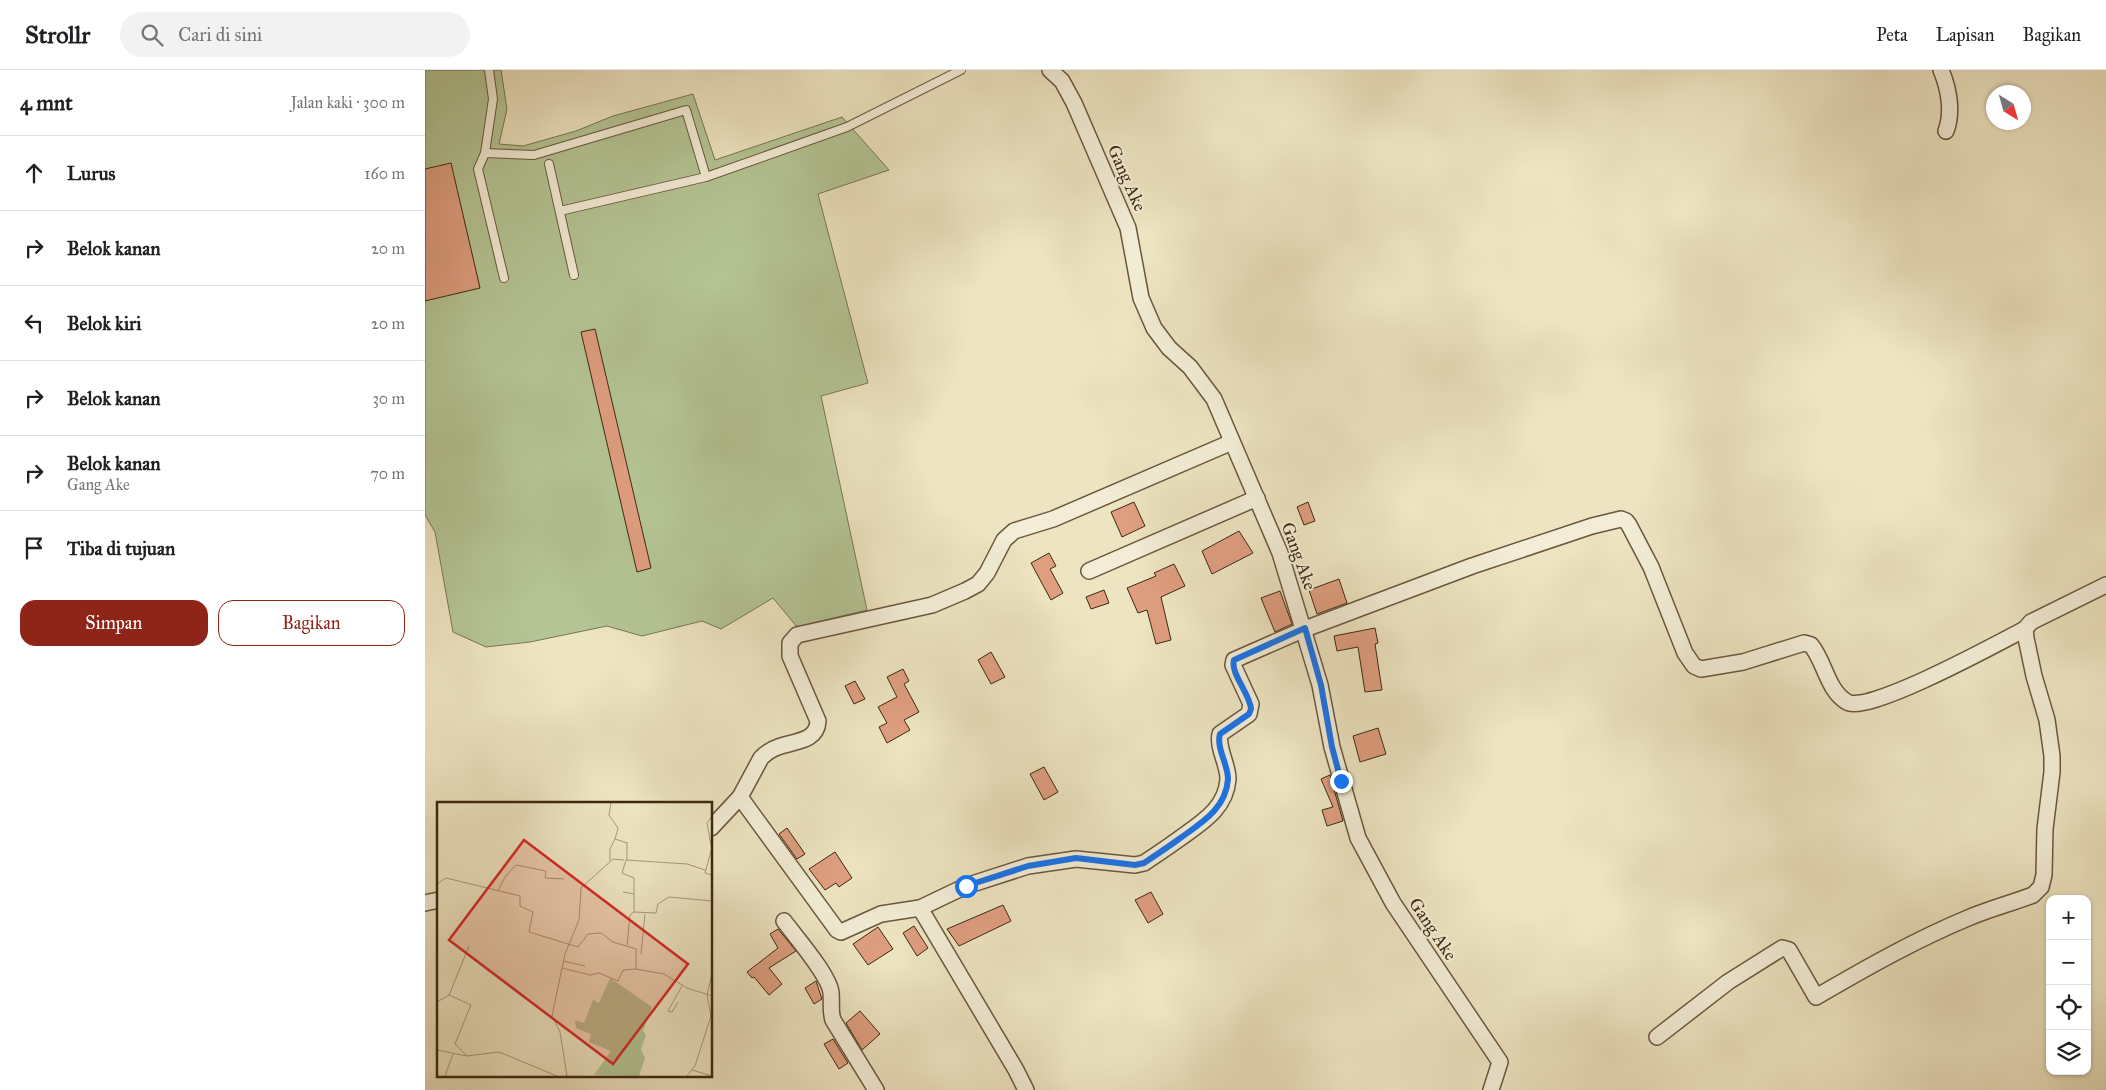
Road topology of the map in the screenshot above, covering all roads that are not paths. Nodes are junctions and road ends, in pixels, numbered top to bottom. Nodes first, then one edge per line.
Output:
1 (489, 70) edge
2 (961, 70) edge
3 (1049, 70) edge
4 (1941, 70) edge
5 (1945, 131) dead end
6 (485, 153) junction
7 (549, 164) dead end
8 (706, 177) junction
9 (560, 211) junction
10 (574, 275) dead end
11 (504, 278) dead end
12 (1232, 442) junction
13 (1257, 498) junction
14 (1089, 571) dead end
15 (2106, 585) edge
16 (1305, 628) junction
17 (2025, 628) junction
18 (741, 797) junction
19 (713, 826) edge
20 (920, 908) junction
21 (784, 921) dead end
22 (1657, 1037) dead end
23 (875, 1090) edge
24 (1026, 1090) edge
25 (1491, 1090) edge

1 - 6 lane
2 - 8 lane
3 - 12 street, Gang Ake
4 - 5 street
6 - 8 lane
6 - 11 lane
7 - 9 lane
8 - 9 lane
9 - 10 lane
12 - 13 street, Gang Ake
12 - 18 street
13 - 14 street
13 - 16 street, Gang Ake
15 - 17 street
16 - 17 street
16 - 20 street
16 - 25 street, Gang Ake
17 - 22 street
18 - 19 street
18 - 20 street
20 - 24 street
21 - 23 street

